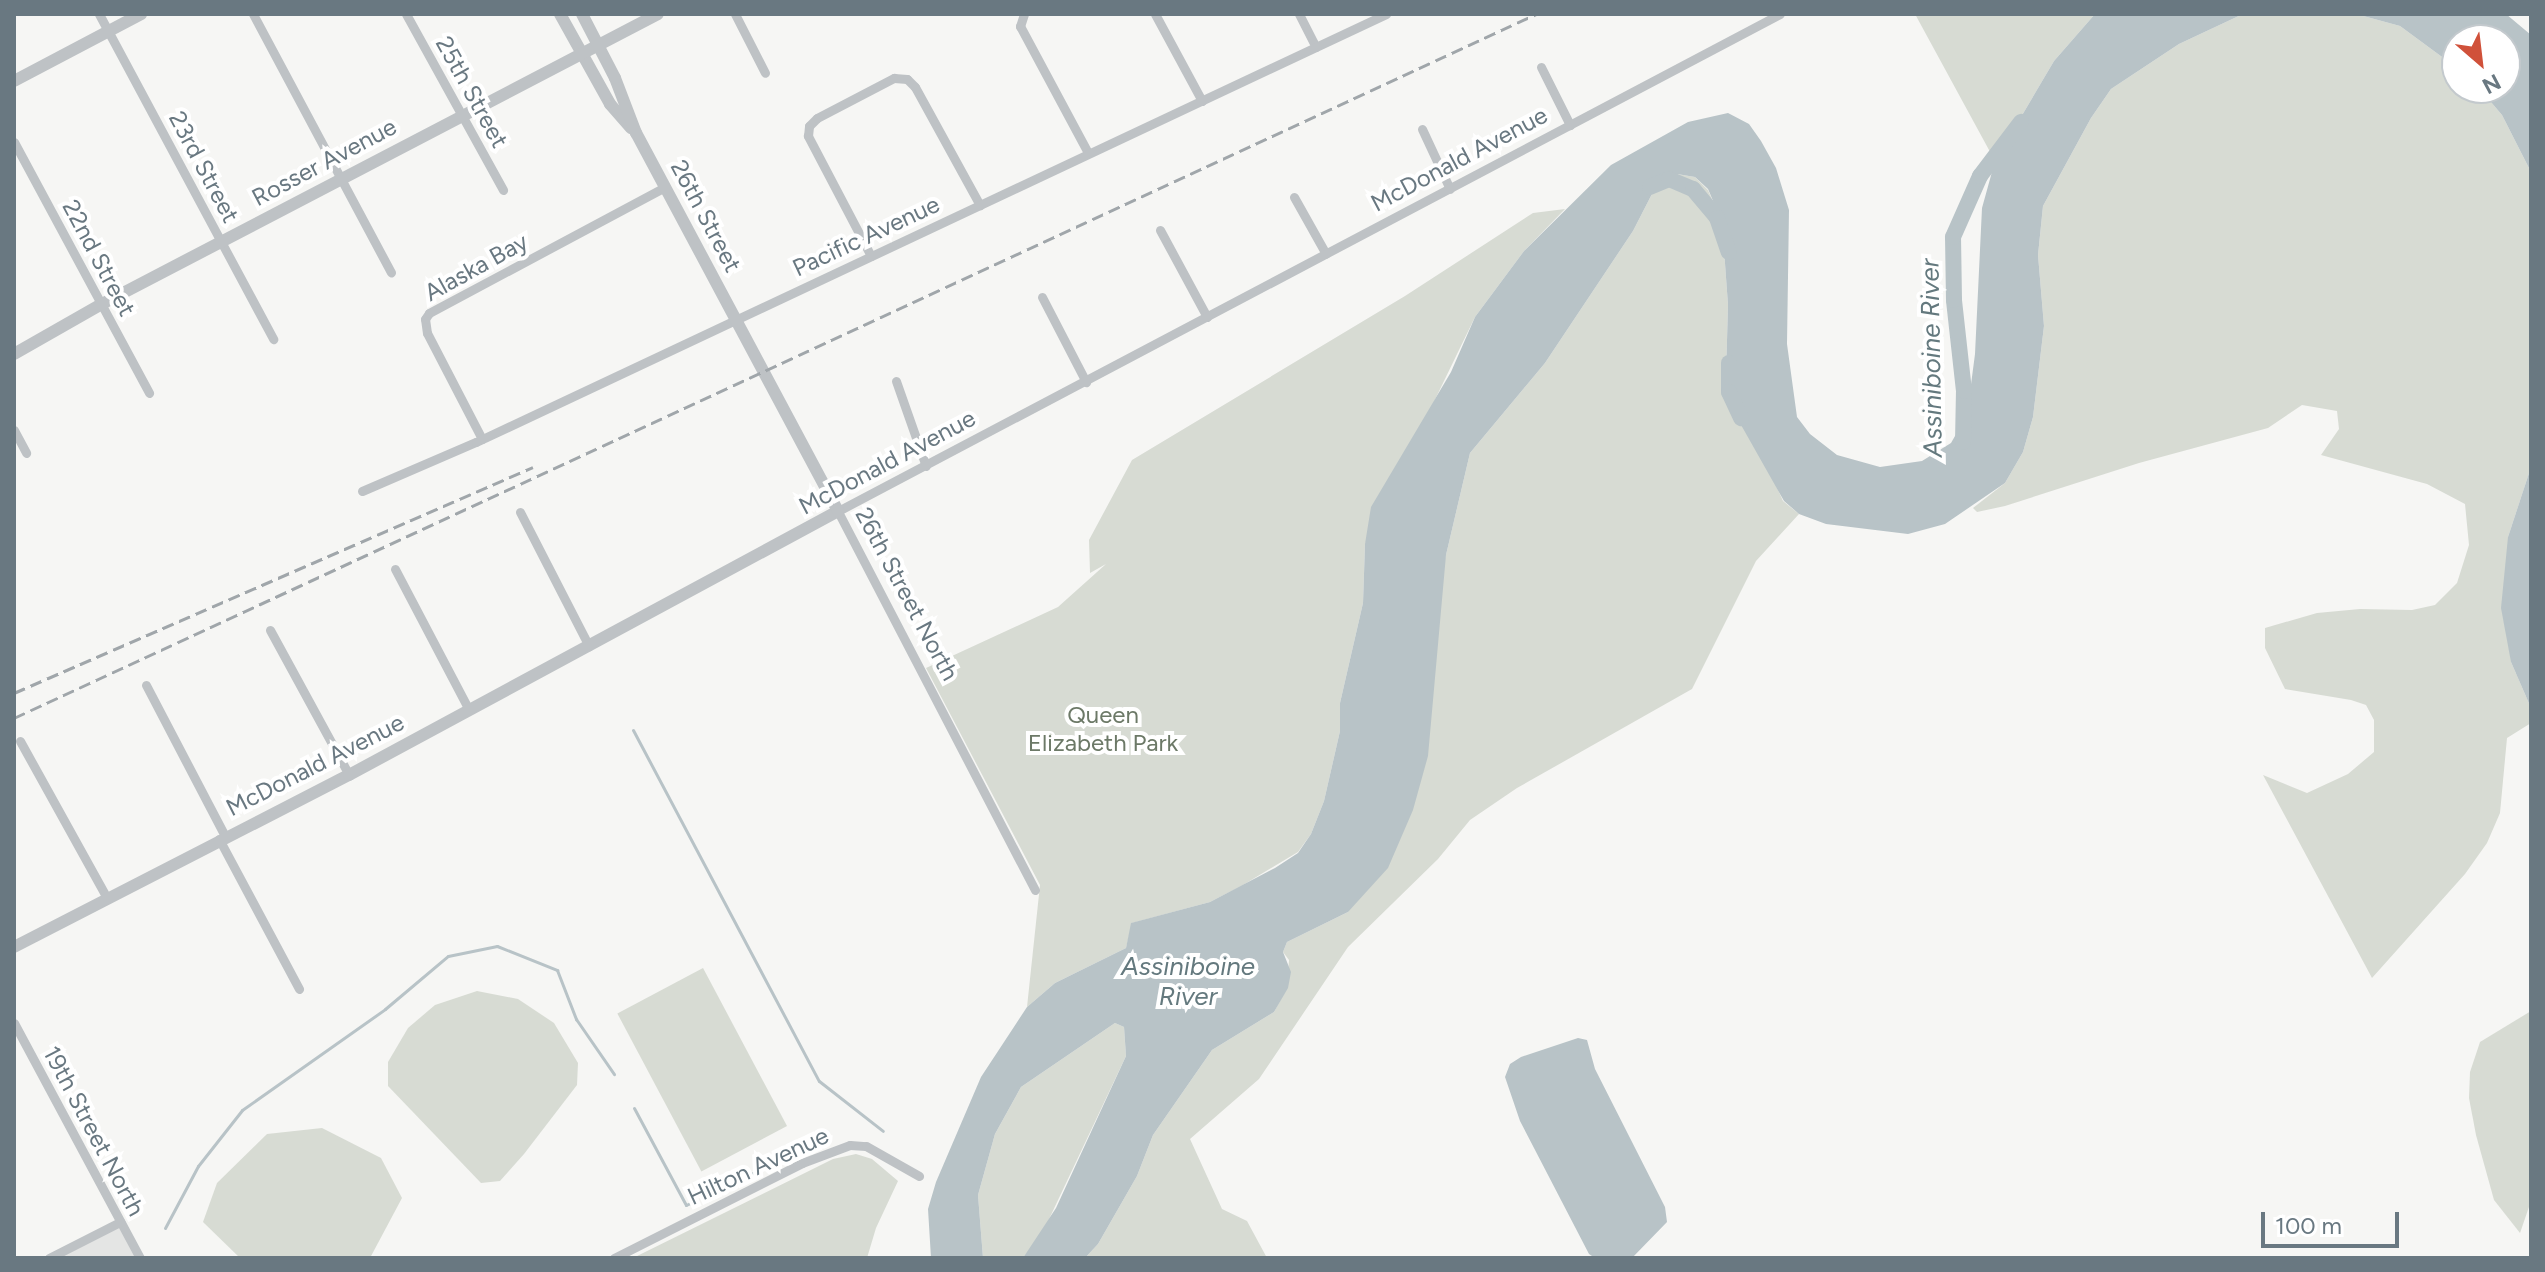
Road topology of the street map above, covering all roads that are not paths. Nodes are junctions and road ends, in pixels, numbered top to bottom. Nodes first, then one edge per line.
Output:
1 (99, 14) edge
2 (141, 14) edge
3 (253, 14) edge
4 (406, 14) edge
5 (560, 14) edge
6 (582, 14) edge
7 (658, 14) edge
8 (735, 14) edge
9 (1024, 14) edge
10 (1155, 14) edge
11 (1299, 14) edge
12 (1386, 14) edge
13 (1780, 14) edge
14 (108, 31) junction
15 (598, 45) junction
16 (1316, 47) junction
17 (581, 54) junction
18 (1541, 67) dead end
19 (765, 73) dead end
20 (14, 81) edge
21 (1202, 101) junction
22 (463, 115) junction
23 (1570, 125) junction
24 (1422, 129) dead end
25 (636, 133) junction
26 (14, 142) edge
27 (1088, 153) junction
28 (341, 179) junction
29 (665, 187) junction
30 (1450, 189) junction
31 (503, 190) dead end
32 (1294, 197) dead end
33 (980, 205) junction
34 (1160, 230) dead end
35 (221, 241) junction
36 (1326, 254) junction
37 (871, 256) junction
38 (391, 272) dead end
39 (1042, 297) dead end
40 (100, 305) junction
41 (1207, 317) junction
42 (737, 320) junction
43 (273, 339) dead end
44 (14, 354) edge
45 (896, 381) dead end
46 (1086, 382) junction
47 (149, 393) dead end
48 (14, 430) edge
49 (482, 439) junction
50 (26, 453) dead end
51 (926, 466) junction
52 (362, 491) dead end
53 (838, 511) junction
54 (520, 512) dead end
55 (395, 569) dead end
56 (270, 630) dead end
57 (589, 646) junction
58 (146, 685) dead end
59 (469, 710) junction
60 (20, 741) dead end
61 (349, 775) junction
62 (222, 838) junction
63 (1035, 890) dead end
64 (107, 898) junction
65 (14, 947) edge
66 (299, 989) dead end
67 (14, 1023) edge
68 (919, 1176) dead end
69 (120, 1222) junction
70 (49, 1258) edge
71 (140, 1258) edge
72 (614, 1258) edge

1 - 14 street, 23rd Street
2 - 14 street
3 - 28 street
4 - 22 street, 25th Street
5 - 17 street, 26th Street
6 - 15 street, 26th Street
7 - 15 street, Rosser Avenue
8 - 19 street
9 - 27 street
10 - 21 street
11 - 16 street
12 - 16 street, Pacific Avenue
13 - 23 street, McDonald Avenue
14 - 20 street
14 - 35 street, 23rd Street
15 - 17 street, Rosser Avenue
15 - 25 street, 26th Street
16 - 21 street, Pacific Avenue
17 - 22 street, Rosser Avenue
17 - 25 street, 26th Street
18 - 23 street
21 - 27 street, Pacific Avenue
22 - 28 street, Rosser Avenue
22 - 31 street, 25th Street
23 - 30 street, McDonald Avenue
24 - 30 street
25 - 29 street, 26th Street
26 - 40 street, 22nd Street
27 - 33 street, Pacific Avenue
28 - 35 street, Rosser Avenue
28 - 38 street
29 - 42 street, 26th Street
29 - 49 street, Alaska Bay
30 - 36 street, McDonald Avenue
32 - 36 street
33 - 37 street, Pacific Avenue
33 - 37 street
34 - 41 street
35 - 40 street, Rosser Avenue
35 - 43 street, 23rd Street
36 - 41 street, McDonald Avenue
37 - 42 street, Pacific Avenue
39 - 46 street
40 - 44 street, Rosser Avenue
40 - 47 street, 22nd Street
41 - 46 street, McDonald Avenue
42 - 49 street, Pacific Avenue
42 - 53 street, 26th Street North
45 - 51 street
46 - 51 street, McDonald Avenue
48 - 50 street
49 - 52 street, Pacific Avenue
51 - 53 street, McDonald Avenue
53 - 57 street, McDonald Avenue
53 - 63 street, 26th Street North
54 - 57 street
55 - 59 street
56 - 61 street
57 - 59 street, McDonald Avenue
58 - 62 street
59 - 61 street, McDonald Avenue
60 - 64 street
61 - 62 street, McDonald Avenue
62 - 64 street, McDonald Avenue
62 - 66 street
64 - 65 street, McDonald Avenue
67 - 69 street, 19th Street North
68 - 72 street, Hilton Avenue
69 - 70 street
69 - 71 street, 19th Street North

